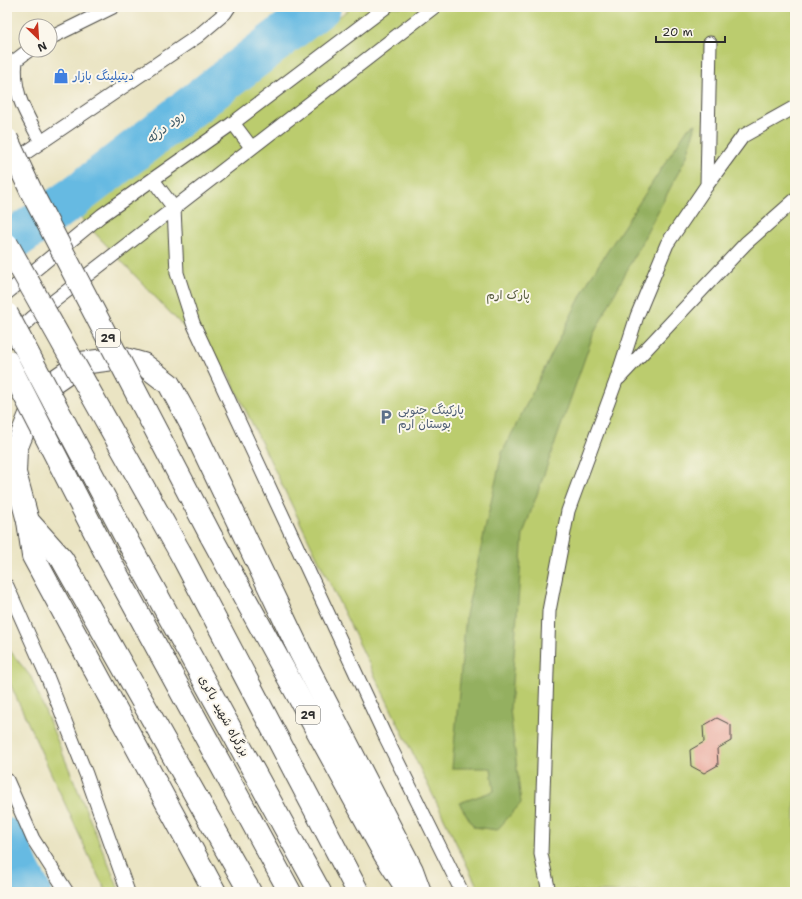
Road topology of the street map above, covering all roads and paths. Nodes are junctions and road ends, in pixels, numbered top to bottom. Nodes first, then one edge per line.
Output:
1 (113, 7) edge
2 (229, 7) edge
3 (386, 7) edge
4 (434, 7) edge
5 (58, 34) edge
6 (710, 44) dead end
7 (19, 58) edge
8 (795, 107) edge
9 (233, 123) junction
10 (7, 139) edge
11 (41, 142) junction
12 (251, 147) junction
13 (7, 165) edge
14 (153, 180) junction
15 (707, 185) junction
16 (795, 200) edge
17 (174, 208) junction
18 (7, 244) edge
19 (7, 293) edge
20 (7, 314) edge
21 (7, 340) edge
22 (7, 361) edge
23 (616, 381) junction
24 (28, 521) junction
25 (7, 586) edge
26 (7, 780) edge
27 (67, 892) edge
28 (128, 892) edge
29 (215, 892) edge
30 (250, 892) edge
31 (290, 892) edge
32 (320, 892) edge
33 (358, 892) edge
34 (409, 892) edge
35 (420, 892) edge
36 (462, 892) edge
37 (549, 892) edge

1 - 5 lane
2 - 11 lane
3 - 9 lane
4 - 12 lane
6 - 15 lane
7 - 11 lane
8 - 15 lane
9 - 12 lane
9 - 14 lane
10 - 34 highway, 29, bridge
11 - 13 lane
12 - 17 lane
14 - 17 lane
14 - 19 lane
15 - 23 lane
16 - 23 lane
17 - 21 lane
17 - 36 lane
18 - 33 highway, bridge
20 - 32 highway, بزرگراه شهید باکری, bridge
22 - 31 highway, bridge
23 - 37 lane
24 - 29 highway
24 - 30 highway
24 - 35 highway
25 - 28 lane
26 - 27 lane

